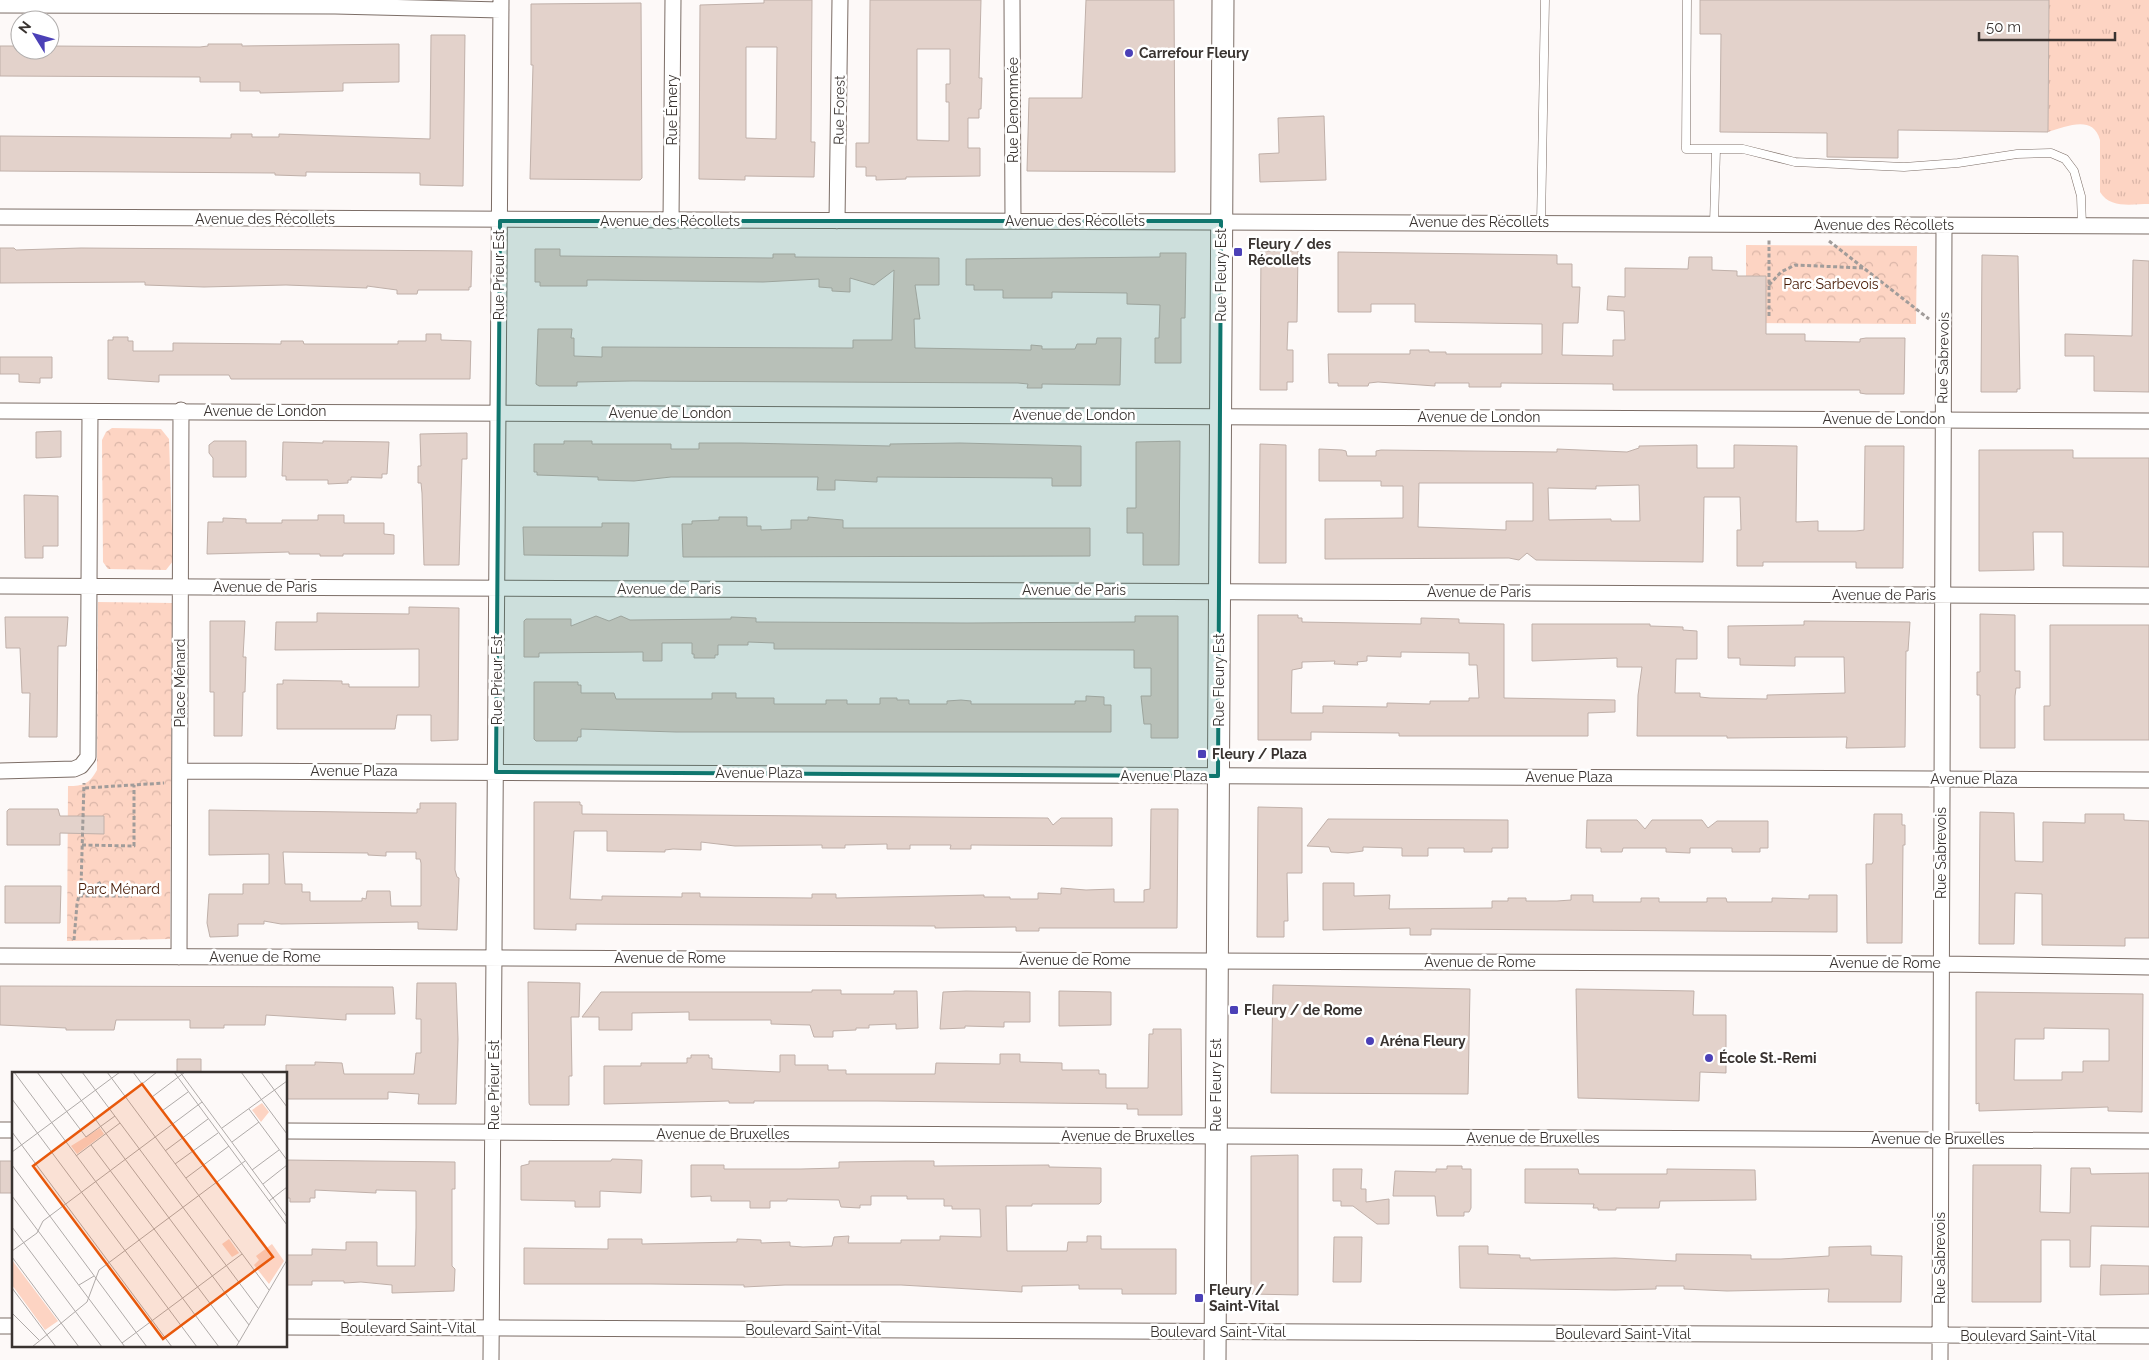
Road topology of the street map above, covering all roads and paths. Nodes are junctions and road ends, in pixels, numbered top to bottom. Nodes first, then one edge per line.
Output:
1 (673, 0) edge
2 (840, 0) edge
3 (1012, 0) edge
4 (1223, 0) edge
5 (1545, 0) edge
6 (1687, 0) edge
7 (165, 2) edge
8 (335, 3) edge
9 (0, 5) edge
10 (501, 5) edge
11 (1716, 149) junction
12 (0, 217) edge
13 (500, 220) junction
14 (671, 221) junction
15 (838, 221) junction
16 (1013, 221) junction
17 (1221, 221) junction
18 (1542, 223) junction
19 (1714, 224) junction
20 (1769, 224) junction
21 (1807, 224) junction
22 (1944, 225) junction
23 (2082, 226) junction
24 (2149, 226) edge
25 (1852, 259) junction
26 (1847, 268) junction
27 (1864, 268) junction
28 (1769, 285) junction
29 (1769, 316) dead end
30 (1943, 330) junction
31 (181, 410) junction
32 (0, 411) edge
33 (90, 412) junction
34 (498, 412) junction
35 (1221, 416) junction
36 (1942, 420) junction
37 (2149, 421) edge
38 (0, 586) edge
39 (180, 586) junction
40 (89, 587) junction
41 (497, 589) junction
42 (1219, 590) junction
43 (1944, 595) junction
44 (2149, 596) edge
45 (81, 766) junction
46 (0, 771) edge
47 (496, 772) junction
48 (1218, 776) junction
49 (180, 777) junction
50 (1941, 778) junction
51 (2149, 780) edge
52 (134, 785) junction
53 (85, 788) junction
54 (82, 845) junction
55 (101, 882) dead end
56 (79, 896) junction
57 (132, 896) dead end
58 (0, 956) edge
59 (73, 956) junction
60 (179, 956) junction
61 (495, 957) junction
62 (1217, 961) junction
63 (1940, 964) junction
64 (2149, 967) edge
65 (288, 1131) edge
66 (494, 1132) junction
67 (1216, 1136) junction
68 (1941, 1140) junction
69 (2149, 1140) edge
70 (288, 1327) edge
71 (491, 1328) junction
72 (1215, 1332) junction
73 (1940, 1335) junction
74 (2149, 1336) edge
75 (491, 1360) edge
76 (1214, 1360) edge
77 (1940, 1360) edge

1 - 14 street, Rue Émery
2 - 15 street, Rue Forest
3 - 16 street, Rue Denommée
4 - 17 street, Rue Fleury Est
5 - 18 lane
6 - 11 lane
7 - 8 street
7 - 9 street
8 - 10 street
10 - 13 street, Rue Prieur Est
11 - 19 lane
11 - 23 lane
12 - 13 street, Avenue des Récollets
13 - 14 street, Avenue des Récollets
13 - 34 street, Rue Prieur Est
14 - 15 street, Avenue des Récollets
15 - 16 street, Avenue des Récollets
16 - 17 street, Avenue des Récollets
17 - 18 street, Avenue des Récollets
17 - 35 street, Rue Fleury Est
18 - 19 street, Avenue des Récollets
19 - 20 street, Avenue des Récollets
20 - 21 street, Avenue des Récollets
20 - 28 path
21 - 22 street, Avenue des Récollets
21 - 25 path
22 - 23 street, Avenue des Récollets
22 - 30 street, Rue Sabrevois
23 - 24 street, Avenue des Récollets
25 - 26 path
25 - 27 path
26 - 27 path
26 - 28 path
27 - 30 path
28 - 29 path
30 - 36 street, Rue Sabrevois
31 - 33 street, Avenue de London
31 - 34 street, Avenue de London
31 - 39 street, Place Ménard
32 - 33 street, Avenue de London
33 - 40 street
34 - 35 street, Avenue de London
34 - 41 street, Rue Prieur Est
35 - 36 street, Avenue de London
35 - 42 street, Rue Fleury Est
36 - 37 street, Avenue de London
36 - 43 street, Rue Sabrevois
38 - 40 street, Avenue de Paris
39 - 40 street, Avenue de Paris
39 - 41 street, Avenue de Paris
39 - 49 street, Place Ménard
40 - 45 street
41 - 42 street, Avenue de Paris
41 - 47 street, Rue Prieur Est
42 - 43 street, Avenue de Paris
42 - 48 street, Rue Fleury Est
43 - 44 street, Avenue de Paris
43 - 50 street, Rue Sabrevois
45 - 46 street
45 - 53 path
47 - 48 street, Avenue Plaza
47 - 49 street, Avenue Plaza
47 - 61 street, Rue Prieur Est
48 - 50 street, Avenue Plaza
48 - 62 street, Rue Fleury Est
49 - 52 path
49 - 60 street, Place Ménard
50 - 51 street, Avenue Plaza
50 - 63 street, Rue Sabrevois
52 - 53 path
52 - 54 path
53 - 54 path
54 - 56 path
55 - 56 path
56 - 57 path
56 - 59 path
58 - 59 street, Avenue de Rome
59 - 60 street, Avenue de Rome
60 - 61 street, Avenue de Rome
61 - 62 street, Avenue de Rome
61 - 66 street, Rue Prieur Est
62 - 63 street, Avenue de Rome
62 - 67 street, Rue Fleury Est
63 - 64 street, Avenue de Rome
63 - 68 street, Rue Sabrevois
65 - 66 street, Avenue de Bruxelles
66 - 67 street, Avenue de Bruxelles
66 - 71 street, Rue Prieur Est
67 - 68 street, Avenue de Bruxelles
67 - 72 street, Rue Fleury Est
68 - 69 street, Avenue de Bruxelles
68 - 73 street, Rue Sabrevois
70 - 71 street, Boulevard Saint-Vital
71 - 72 street, Boulevard Saint-Vital
71 - 75 street, Rue Prieur Est
72 - 73 street, Boulevard Saint-Vital
72 - 76 street, Rue Fleury Est
73 - 74 street, Boulevard Saint-Vital
73 - 77 street, Rue Sabrevois

